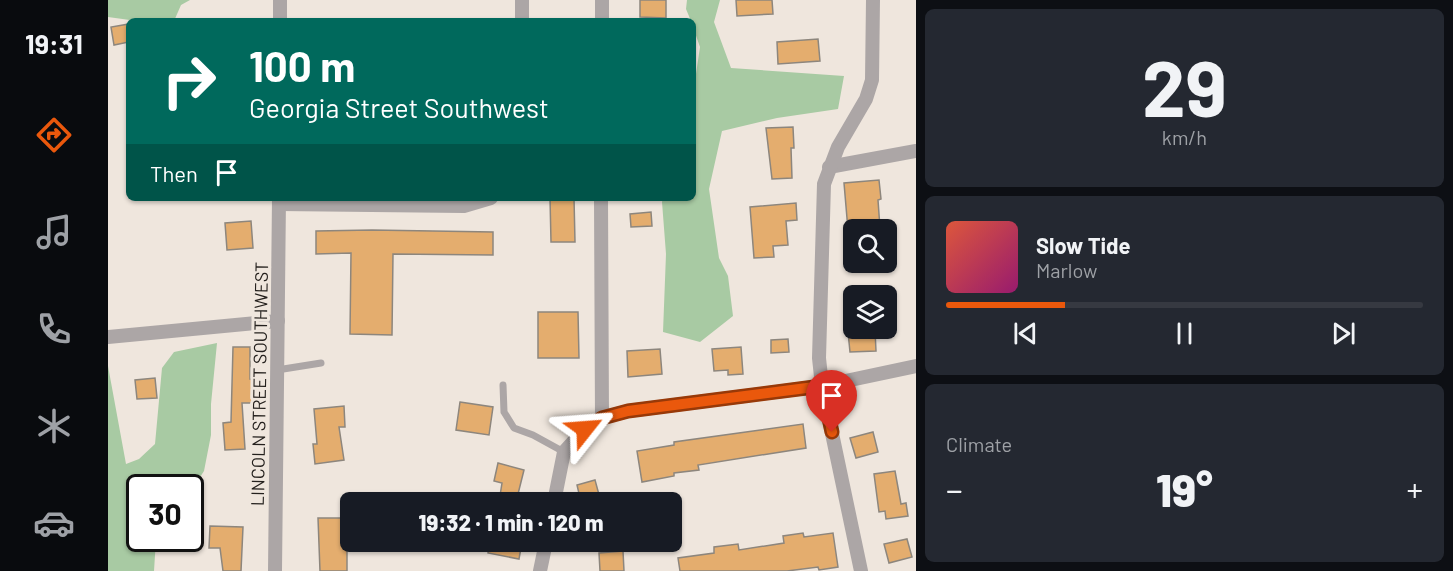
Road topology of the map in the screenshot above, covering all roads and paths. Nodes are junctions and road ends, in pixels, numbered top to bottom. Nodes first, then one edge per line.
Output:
1 (280, 0) edge
2 (522, 0) edge
3 (602, 0) edge
4 (873, 0) edge
5 (280, 18) edge
6 (522, 18) edge
7 (602, 18) edge
8 (916, 151) edge
9 (829, 167) junction
10 (279, 201) edge
11 (480, 201) edge
12 (602, 201) edge
13 (278, 321) junction
14 (108, 337) edge
15 (321, 363) dead end
16 (916, 366) edge
17 (277, 370) junction
18 (503, 385) dead end
19 (822, 386) junction
20 (602, 418) junction
21 (564, 452) junction
22 (556, 492) edge
23 (544, 552) edge
24 (275, 571) edge
25 (540, 571) edge
26 (861, 571) edge

1 - 5 street
2 - 6 street
3 - 7 street
4 - 9 street
8 - 9 street
9 - 19 street
10 - 11 street
10 - 13 street, LINCOLN STREET SOUTHWEST
12 - 20 street
13 - 14 street
13 - 17 street, LINCOLN STREET SOUTHWEST
15 - 17 lane
16 - 19 street
17 - 24 street, LINCOLN STREET SOUTHWEST
18 - 21 lane
19 - 20 street
19 - 26 street
20 - 21 street
21 - 22 street
23 - 25 street

